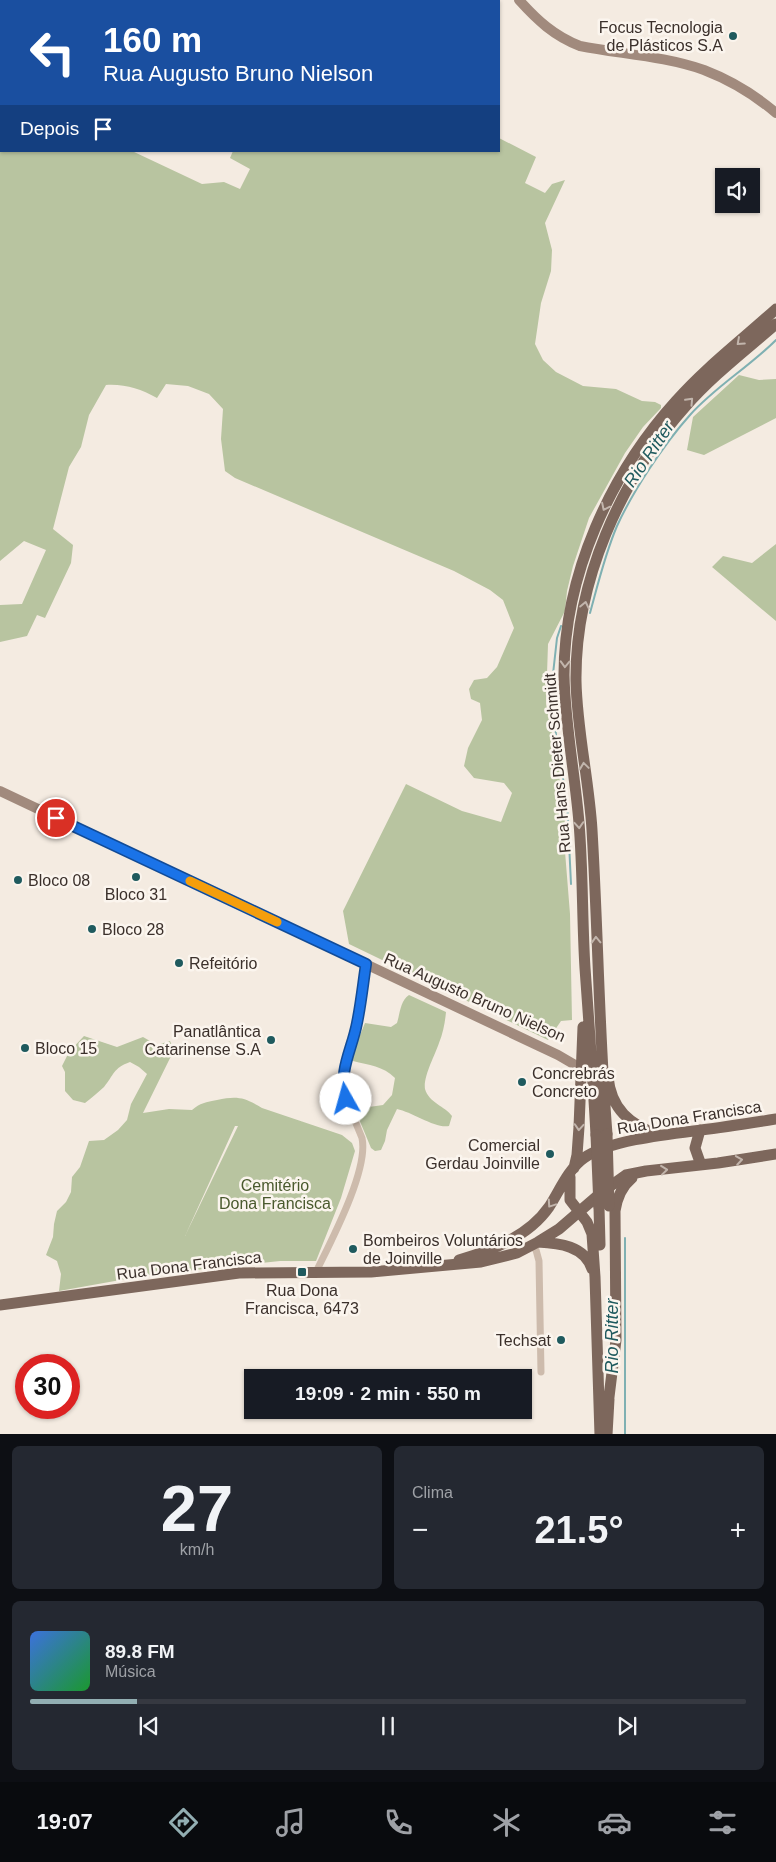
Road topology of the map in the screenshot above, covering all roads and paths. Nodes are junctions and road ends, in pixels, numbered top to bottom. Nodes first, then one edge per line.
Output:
1 (519, 0) edge
2 (776, 113) edge
3 (776, 309) edge
4 (776, 324) edge
5 (0, 791) edge
6 (366, 964) junction
7 (591, 968) junction
8 (583, 1045) junction
9 (558, 1055) junction
10 (582, 1069) junction
11 (776, 1119) edge
12 (700, 1130) junction
13 (659, 1136) junction
14 (776, 1154) edge
15 (701, 1165) junction
16 (572, 1170) junction
17 (640, 1172) junction
18 (604, 1206) junction
19 (580, 1211) junction
20 (526, 1231) junction
21 (535, 1244) junction
22 (443, 1266) junction
23 (316, 1272) junction
24 (595, 1278) junction
25 (0, 1305) edge
26 (541, 1372) dead end
27 (608, 1406) junction
28 (600, 1434) edge
29 (607, 1434) edge

1 - 2 main road
3 -> 7 main road, Rua Hans Dieter Schmidt
7 -> 4 main road, Rua Hans Dieter Schmidt
5 - 6 main road, Rua Augusto Bruno Nielson
6 - 9 main road, Rua Augusto Bruno Nielson
6 - 23 street
7 - 8 main road
7 - 13 main road
7 - 18 main road, Rua Hans Dieter Schmidt, bridge
8 - 9 main road, Rua Augusto Bruno Nielson
8 - 10 main road
9 - 10 main road
10 -> 16 main road
11 - 12 main road, Rua Dona Francisca
12 - 13 main road, Rua Dona Francisca
12 - 15 main road
13 - 16 main road, Rua Dona Francisca
15 -> 14 main road, Rua Dona Francisca
17 -> 15 main road, Rua Dona Francisca
16 - 19 main road
16 -> 20 main road, Rua Dona Francisca
17 - 19 main road, Rua Dona Francisca
17 - 27 main road
18 - 27 main road
18 - 28 main road
19 - 21 main road, Rua Dona Francisca
19 - 24 main road
20 - 21 main road
20 - 22 main road, Rua Dona Francisca
21 - 22 main road, Rua Dona Francisca
21 - 24 main road
21 - 26 street
22 - 23 main road, Rua Dona Francisca
23 - 25 main road, Rua Dona Francisca
24 - 28 main road
27 - 29 main road

